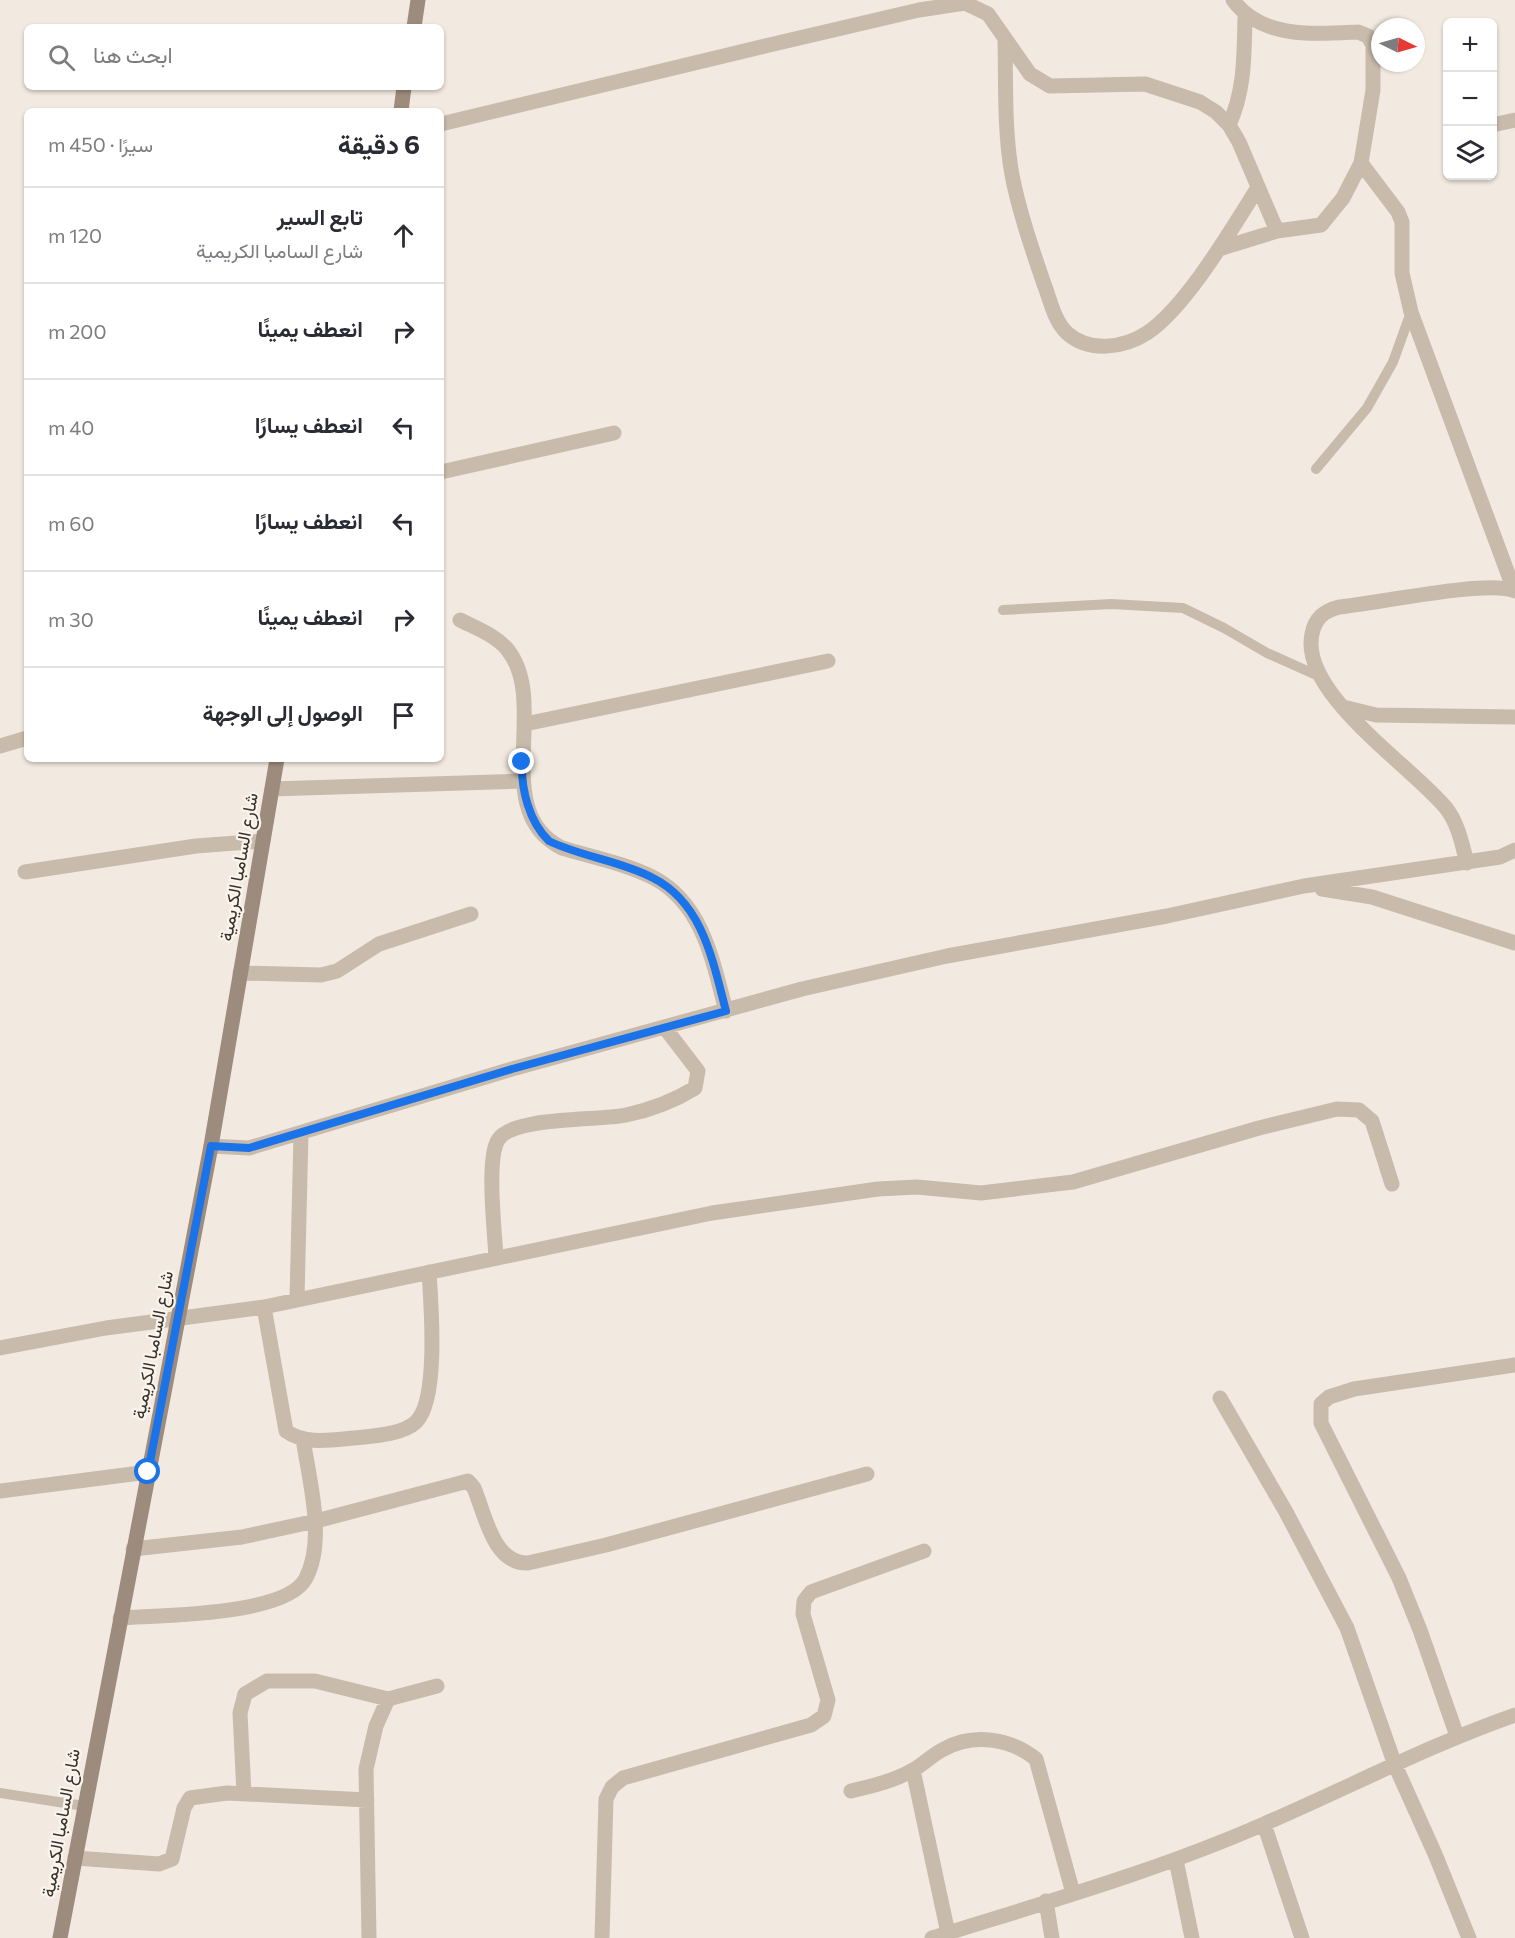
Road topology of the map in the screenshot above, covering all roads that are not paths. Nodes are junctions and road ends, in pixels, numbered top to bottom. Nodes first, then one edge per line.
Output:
1 (418, 0) edge
2 (1233, 0) edge
3 (1245, 17) junction
4 (414, 24) edge
5 (1005, 38) junction
6 (404, 90) edge
7 (401, 108) edge
8 (1515, 120) edge
9 (444, 123) edge
10 (1497, 124) edge
11 (1229, 125) junction
12 (1361, 163) junction
13 (1257, 189) junction
14 (1276, 231) junction
15 (1219, 249) junction
16 (1411, 312) junction
17 (614, 433) dead end
18 (1316, 469) dead end
19 (444, 471) edge
20 (1514, 590) edge
21 (1003, 610) dead end
22 (460, 620) dead end
23 (828, 661) dead end
24 (1323, 678) junction
25 (1343, 707) junction
26 (1515, 717) edge
27 (525, 724) junction
28 (24, 739) edge
29 (0, 746) edge
30 (277, 762) edge
31 (522, 781) junction
32 (272, 789) junction
33 (263, 841) junction
34 (1515, 850) edge
35 (1467, 863) junction
36 (25, 872) dead end
37 (1304, 886) junction
38 (471, 914) dead end
39 (1515, 944) edge
40 (240, 973) junction
41 (726, 1011) junction
42 (665, 1028) junction
43 (301, 1134) junction
44 (211, 1146) junction
45 (1392, 1184) dead end
46 (496, 1258) junction
47 (429, 1272) junction
48 (297, 1298) junction
49 (264, 1307) junction
50 (178, 1318) junction
51 (0, 1348) edge
52 (1515, 1365) edge
53 (1220, 1398) dead end
54 (303, 1439) junction
55 (148, 1472) junction
56 (867, 1474) dead end
57 (0, 1491) edge
58 (315, 1521) junction
59 (133, 1549) junction
60 (924, 1551) dead end
61 (120, 1618) junction
62 (437, 1686) dead end
63 (388, 1699) junction
64 (1515, 1715) edge
65 (1457, 1736) junction
66 (1395, 1765) junction
67 (913, 1770) junction
68 (851, 1791) dead end
69 (0, 1793) edge
70 (244, 1794) junction
71 (367, 1800) junction
72 (84, 1806) junction
73 (1264, 1824) junction
74 (75, 1858) junction
75 (1176, 1860) junction
76 (1072, 1893) junction
77 (1046, 1901) junction
78 (948, 1933) junction
79 (60, 1938) edge
80 (369, 1938) edge
81 (602, 1938) edge
82 (932, 1938) edge
83 (1052, 1938) edge
84 (1192, 1938) edge
85 (1302, 1938) edge
86 (1469, 1938) edge

1 - 4 main road
2 - 3 street
3 - 11 street
3 - 12 street
5 - 9 street
5 - 11 street
5 - 15 street
6 - 7 main road
8 - 10 street
11 - 13 street
12 - 14 street
12 - 16 street
13 - 14 street
13 - 15 street
14 - 15 street
16 - 18 lane
16 - 20 street
17 - 19 street
20 - 24 street
21 - 24 lane
22 - 27 street
23 - 27 street
24 - 25 street
25 - 26 street
25 - 35 street
27 - 31 street
28 - 29 street
30 - 32 main road, شارع السامبا الكريمية
31 - 32 street
31 - 41 street
32 - 33 main road, شارع السامبا الكريمية
33 - 36 street
33 - 40 main road, شارع السامبا الكريمية
34 - 35 street
35 - 37 street
37 - 39 street
37 - 41 street
38 - 40 street
40 - 44 main road, شارع السامبا الكريمية
41 - 42 street
42 - 43 street
42 - 46 street
43 - 44 street
43 - 48 street
44 - 50 main road, شارع السامبا الكريمية
45 - 46 street
46 - 47 street
47 - 48 street
47 - 54 street
48 - 49 street
49 - 50 street
49 - 54 street
50 - 51 street
50 - 55 main road, شارع السامبا الكريمية
52 - 65 street
53 - 66 street
54 - 58 street
55 - 57 street
55 - 59 main road, شارع السامبا الكريمية
56 - 58 street
58 - 59 street
58 - 61 street
59 - 61 main road, شارع السامبا الكريمية
60 - 81 street
61 - 72 main road, شارع السامبا الكريمية
62 - 63 street
63 - 70 street
63 - 71 street
64 - 65 street
65 - 66 street
66 - 73 street
66 - 86 street
67 - 68 street
67 - 76 street
67 - 78 street
69 - 72 lane
70 - 71 street
70 - 74 street
71 - 80 street
72 - 74 main road, شارع السامبا الكريمية
73 - 75 street
73 - 85 street
74 - 79 main road, شارع السامبا الكريمية
75 - 76 street
75 - 84 street
76 - 77 street
77 - 78 street
77 - 83 street
78 - 82 street

